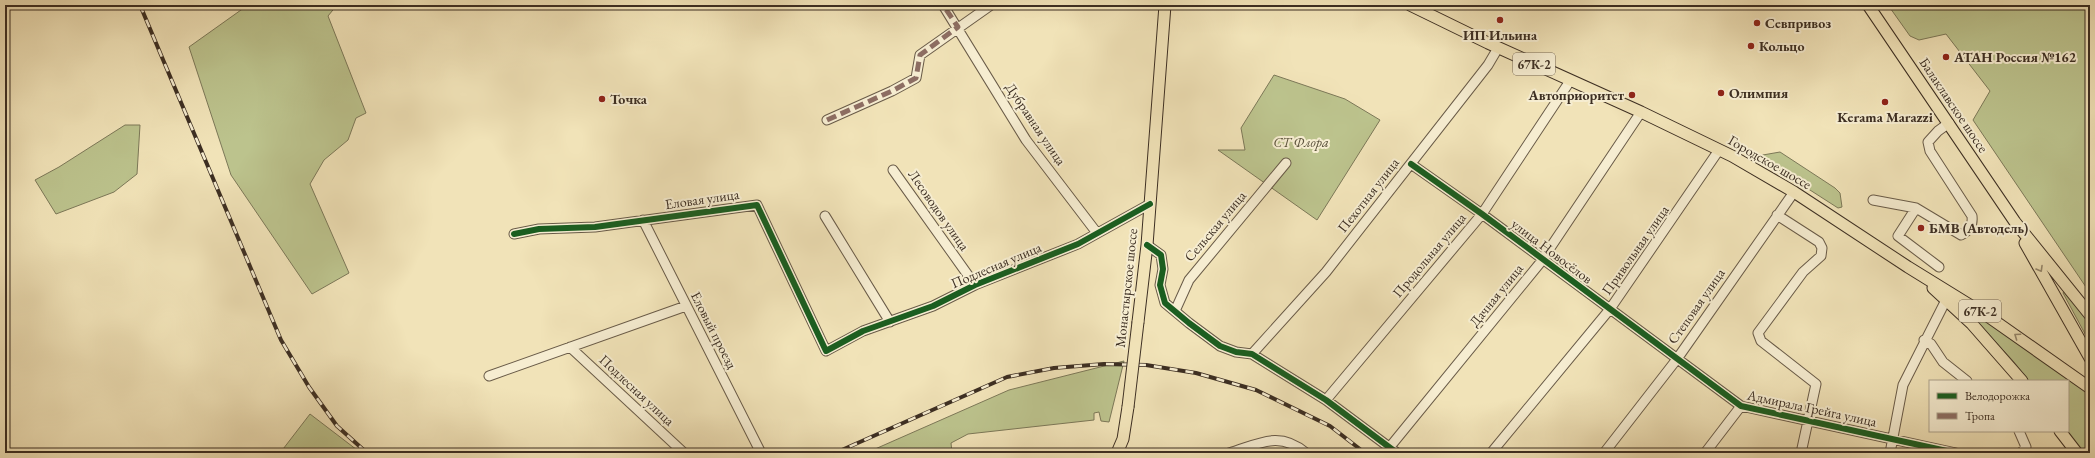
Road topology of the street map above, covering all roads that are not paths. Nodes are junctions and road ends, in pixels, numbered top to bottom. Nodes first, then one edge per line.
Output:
1 (943, 5) edge
2 (991, 5) edge
3 (1166, 5) edge
4 (1410, 5) edge
5 (1868, 5) edge
6 (958, 27) junction
7 (1498, 48) junction
8 (1570, 80) junction
9 (1641, 112) junction
10 (827, 120) dead end
11 (1949, 123) junction
12 (1719, 150) junction
13 (1286, 163) dead end
14 (1411, 164) junction
15 (893, 170) dead end
16 (1794, 192) junction
17 (1872, 200) dead end
18 (1150, 204) junction
19 (1916, 208) junction
20 (1482, 214) junction
21 (1777, 215) junction
22 (825, 216) dead end
23 (643, 220) junction
24 (2015, 222) junction
25 (1097, 233) junction
26 (514, 234) dead end
27 (1147, 245) junction
28 (1543, 259) junction
29 (1908, 267) junction
30 (1939, 267) dead end
31 (975, 285) junction
32 (1946, 300) junction
33 (686, 306) junction
34 (1610, 309) junction
35 (1175, 311) junction
36 (2090, 315) edge
37 (890, 322) junction
38 (1924, 340) junction
39 (570, 347) junction
40 (826, 351) joint
41 (1252, 354) junction
42 (2090, 358) edge
43 (1677, 359) junction
44 (489, 376) dead end
45 (1966, 380) edge
46 (2021, 380) edge
47 (2090, 388) edge
48 (1326, 400) junction
49 (1742, 406) junction
50 (1808, 420) junction
51 (2019, 432) edge
52 (2061, 432) edge
53 (1893, 438) junction
54 (1393, 450) edge
55 (684, 453) edge
56 (761, 453) edge
57 (1117, 453) edge
58 (1229, 453) edge
59 (1306, 453) edge
60 (1491, 453) edge
61 (1604, 453) edge
62 (1705, 453) edge
63 (1801, 453) edge
64 (1890, 453) edge
65 (1956, 453) edge
66 (2021, 453) edge
67 (2077, 453) edge

1 - 6 street, Дубравная улица
2 - 6 street
3 - 18 main road, Монастырское шоссе
4 - 7 main road, Городское шоссе / 67К-2
5 - 11 main road, Балаклавское шоссе
6 - 10 street
6 - 25 street, Дубравная улица
7 - 8 main road, Городское шоссе / 67К-2
7 - 14 street, Пехотная улица
8 - 9 main road, Городское шоссе / 67К-2
8 - 20 street, Продольная улица
9 - 12 main road, Городское шоссе / 67К-2
9 - 28 street, Дачная улица
11 - 19 street
11 - 24 main road, Балаклавское шоссе
12 - 16 main road, Городское шоссе / 67К-2
12 - 34 street, Привольная улица
13 - 35 street, Сельская улица
14 - 20 street, улица Новосёлов
14 - 41 street, Пехотная улица
15 - 31 street, Лесоводов улица
16 - 21 street, Степовая улица
16 - 29 main road, Городское шоссе / 67К-2
17 - 19 street
18 - 25 street, Подлесная улица
18 - 27 main road, Монастырское шоссе
19 - 30 street
20 - 28 street, улица Новосёлов
20 - 48 street, Продольная улица
21 - 43 street, Степовая улица
21 - 50 street
22 - 37 street
23 - 26 street, Еловая улица
23 - 33 street, Еловый проезд
23 - 40 street, Еловая улица
24 - 36 main road
24 -> 42 main road
25 - 31 street, Подлесная улица
27 - 35 street
27 - 57 main road, Монастырское шоссе, bridge
28 - 34 street, улица Новосёлов
28 - 54 street, Дачная улица
29 - 32 main road, 67К-2
47 -> 29 main road, Городское шоссе / 67К-2
31 - 37 street, Подлесная улица
32 - 38 street
32 - 46 main road, 67К-2
33 - 39 street, Подлесная улица
33 - 56 street, Еловый проезд
34 - 43 street, улица Новосёлов
34 - 60 street, Привольная улица
35 - 41 street
37 - 40 street, Подлесная улица
38 - 45 street
38 - 53 street
39 - 44 street, Подлесная улица
39 - 55 street, Подлесная улица
41 - 48 street
43 - 49 street, Адмирала Грейга улица
43 - 61 street, Степовая улица
48 - 54 street
49 - 50 street, Адмирала Грейга улица
49 - 62 street
50 - 53 street, Адмирала Грейга улица
50 - 63 street
51 - 66 street
52 - 67 main road
53 - 64 street
53 - 65 street, Адмирала Грейга улица
58 - 59 street

